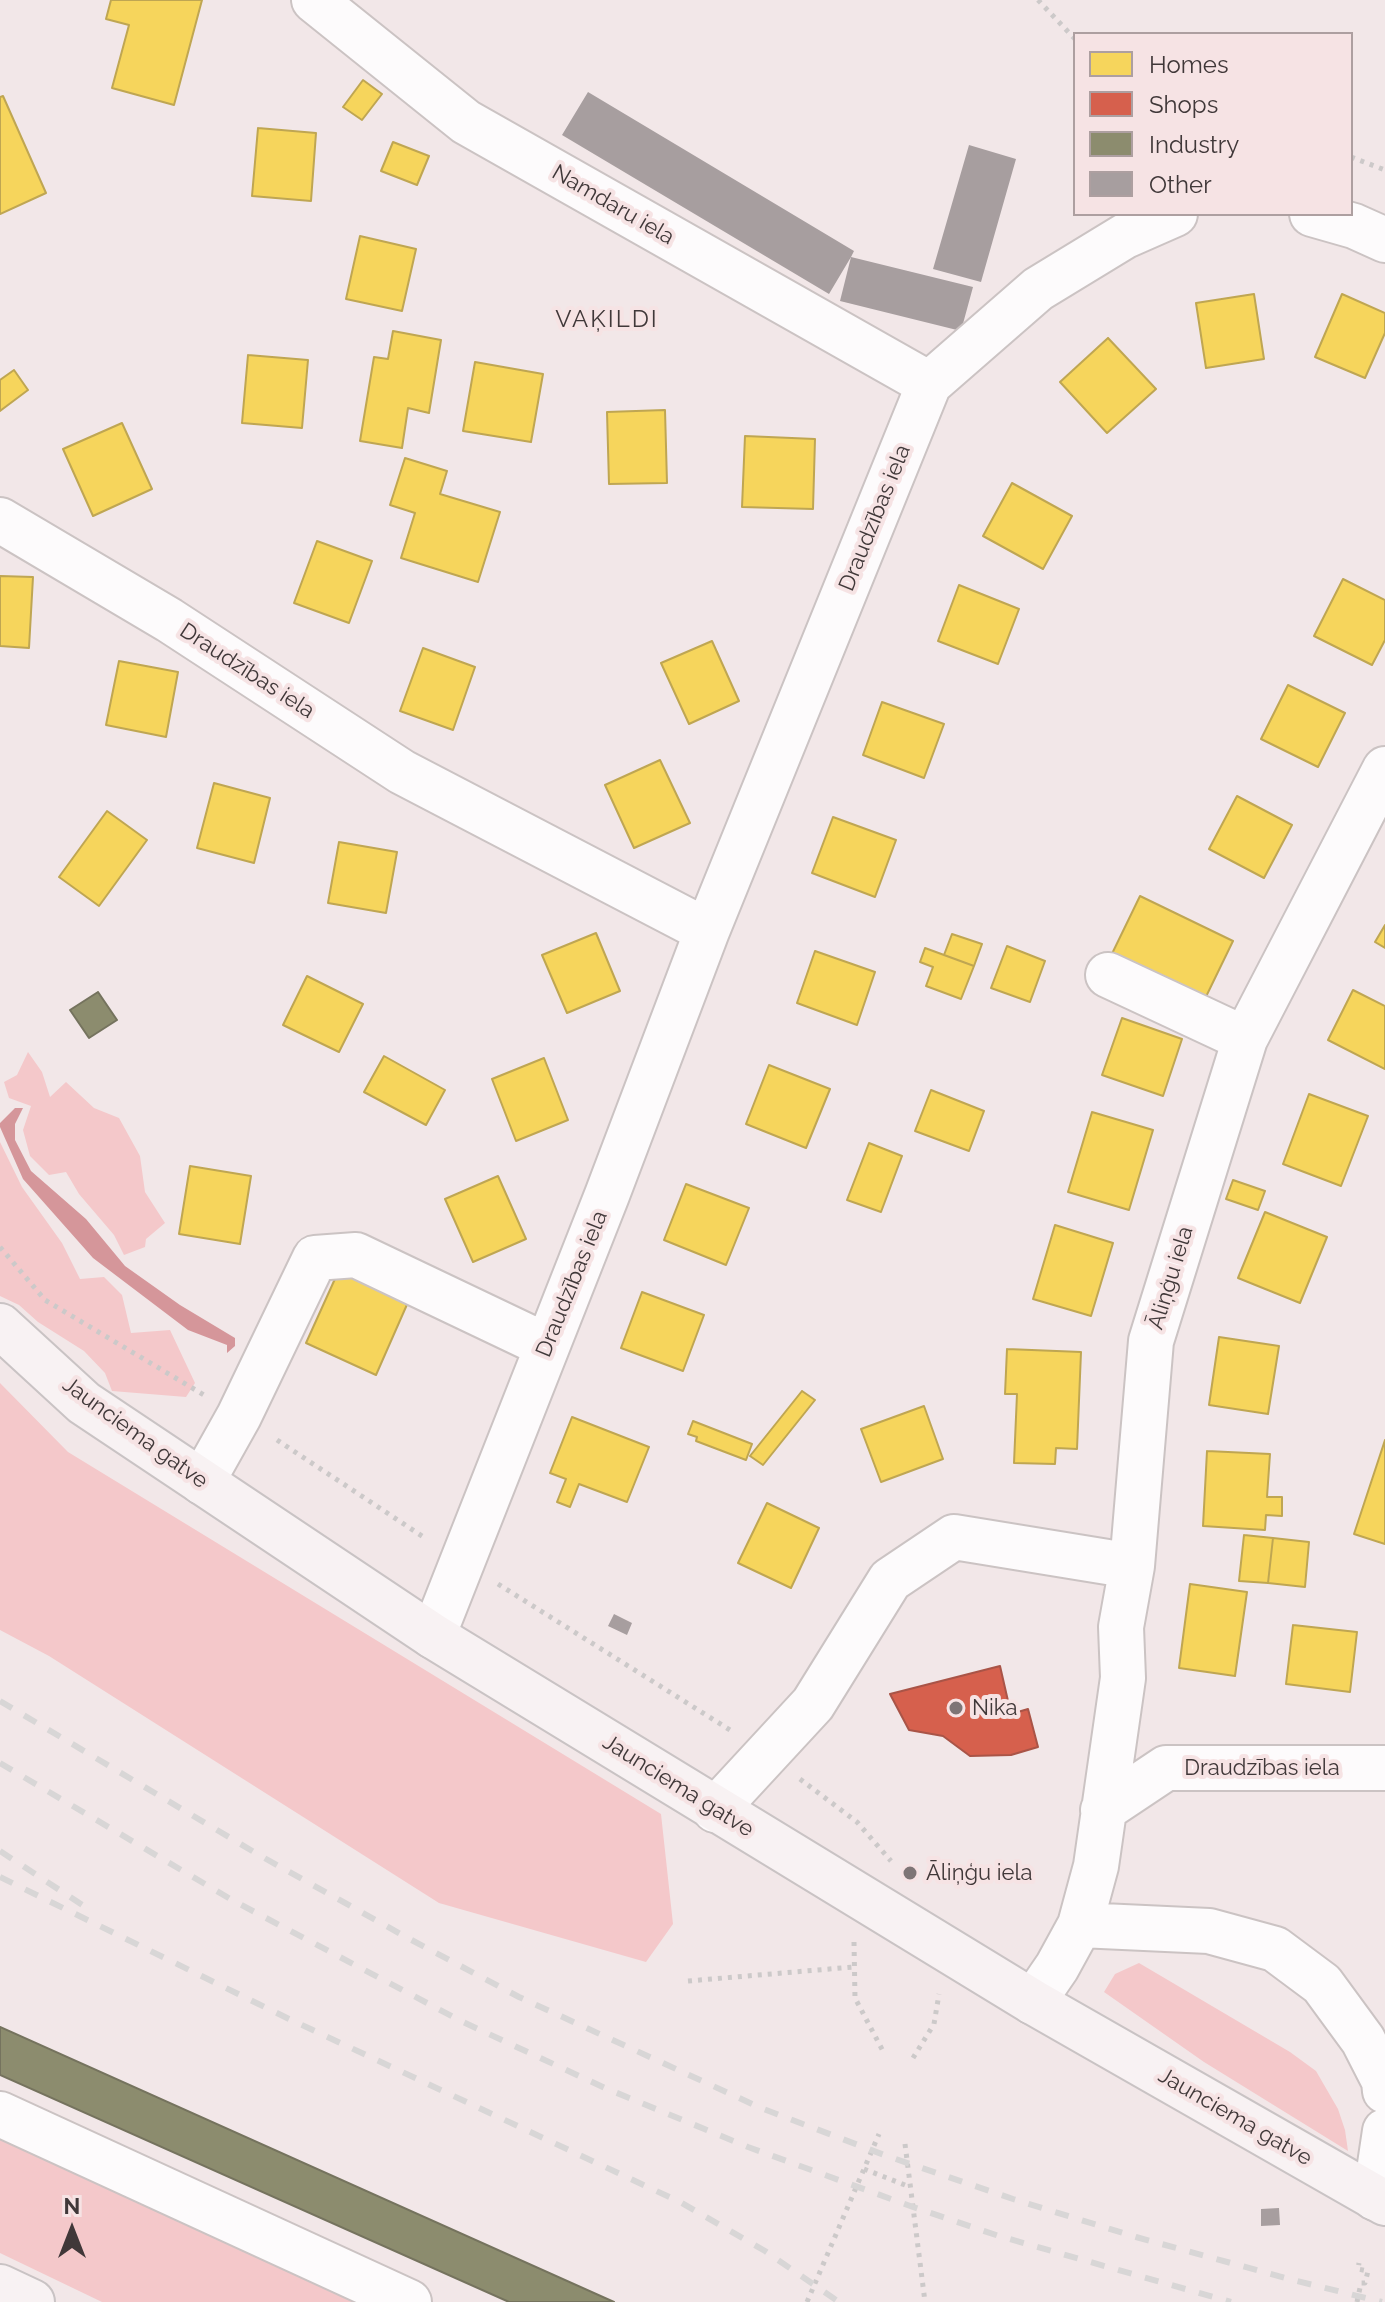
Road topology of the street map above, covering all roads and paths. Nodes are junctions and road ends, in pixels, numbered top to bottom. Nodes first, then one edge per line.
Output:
1 (314, 0) edge
2 (1038, 0) edge
3 (1073, 37) edge
4 (1353, 158) edge
5 (1385, 170) edge
6 (1170, 216) edge
7 (1319, 216) edge
8 (1385, 240) edge
9 (929, 384) junction
10 (0, 520) edge
11 (1385, 769) edge
12 (707, 931) junction
13 (1108, 975) dead end
14 (1245, 1039) junction
15 (0, 1326) edge
16 (547, 1346) junction
17 (202, 1482) junction
18 (1132, 1566) junction
19 (433, 1636) junction
20 (1385, 1768) edge
21 (715, 1810) junction
22 (1103, 1810) junction
23 (1080, 1925) junction
24 (854, 1943) dead end
25 (853, 1967) junction
26 (688, 1981) dead end
27 (940, 1989) dead end
28 (1033, 2002) junction
29 (884, 2053) dead end
30 (913, 2058) dead end
31 (1385, 2091) edge
32 (0, 2114) edge
33 (1385, 2131) edge
34 (879, 2134) dead end
35 (905, 2144) dead end
36 (864, 2169) junction
37 (910, 2187) junction
38 (1380, 2200) edge
39 (1359, 2263) dead end
40 (0, 2287) edge
41 (32, 2302) edge
42 (409, 2302) edge
43 (807, 2302) edge
44 (925, 2302) edge
45 (1357, 2302) edge

1 - 9 street, Namdaru iela
2 - 3 path
4 - 5 path
6 - 9 street, Draudzības iela
7 - 8 street
9 - 12 street, Draudzības iela
10 - 12 street, Draudzības iela
11 - 14 street, Āliņģu iela
12 - 16 street, Draudzības iela
13 - 14 street
14 - 18 street, Āliņģu iela
15 - 17 main road, Jaunciema gatve
16 - 17 street
16 - 19 street, Draudzības iela
17 - 19 main road, Jaunciema gatve
18 - 21 street
18 - 22 street, Āliņģu iela
19 - 21 main road, Jaunciema gatve
20 - 22 street, Draudzības iela
21 - 28 main road, Jaunciema gatve
22 - 23 street, Āliņģu iela
23 - 28 street, Āliņģu iela
23 - 31 street
24 - 25 path
25 - 26 path
25 - 29 path
27 - 30 path
28 - 38 main road, Jaunciema gatve
32 - 42 street
33 - 38 street
34 - 36 path
35 - 37 path
36 - 37 path
36 - 43 path
37 - 44 path
39 - 45 path
40 - 41 main road

